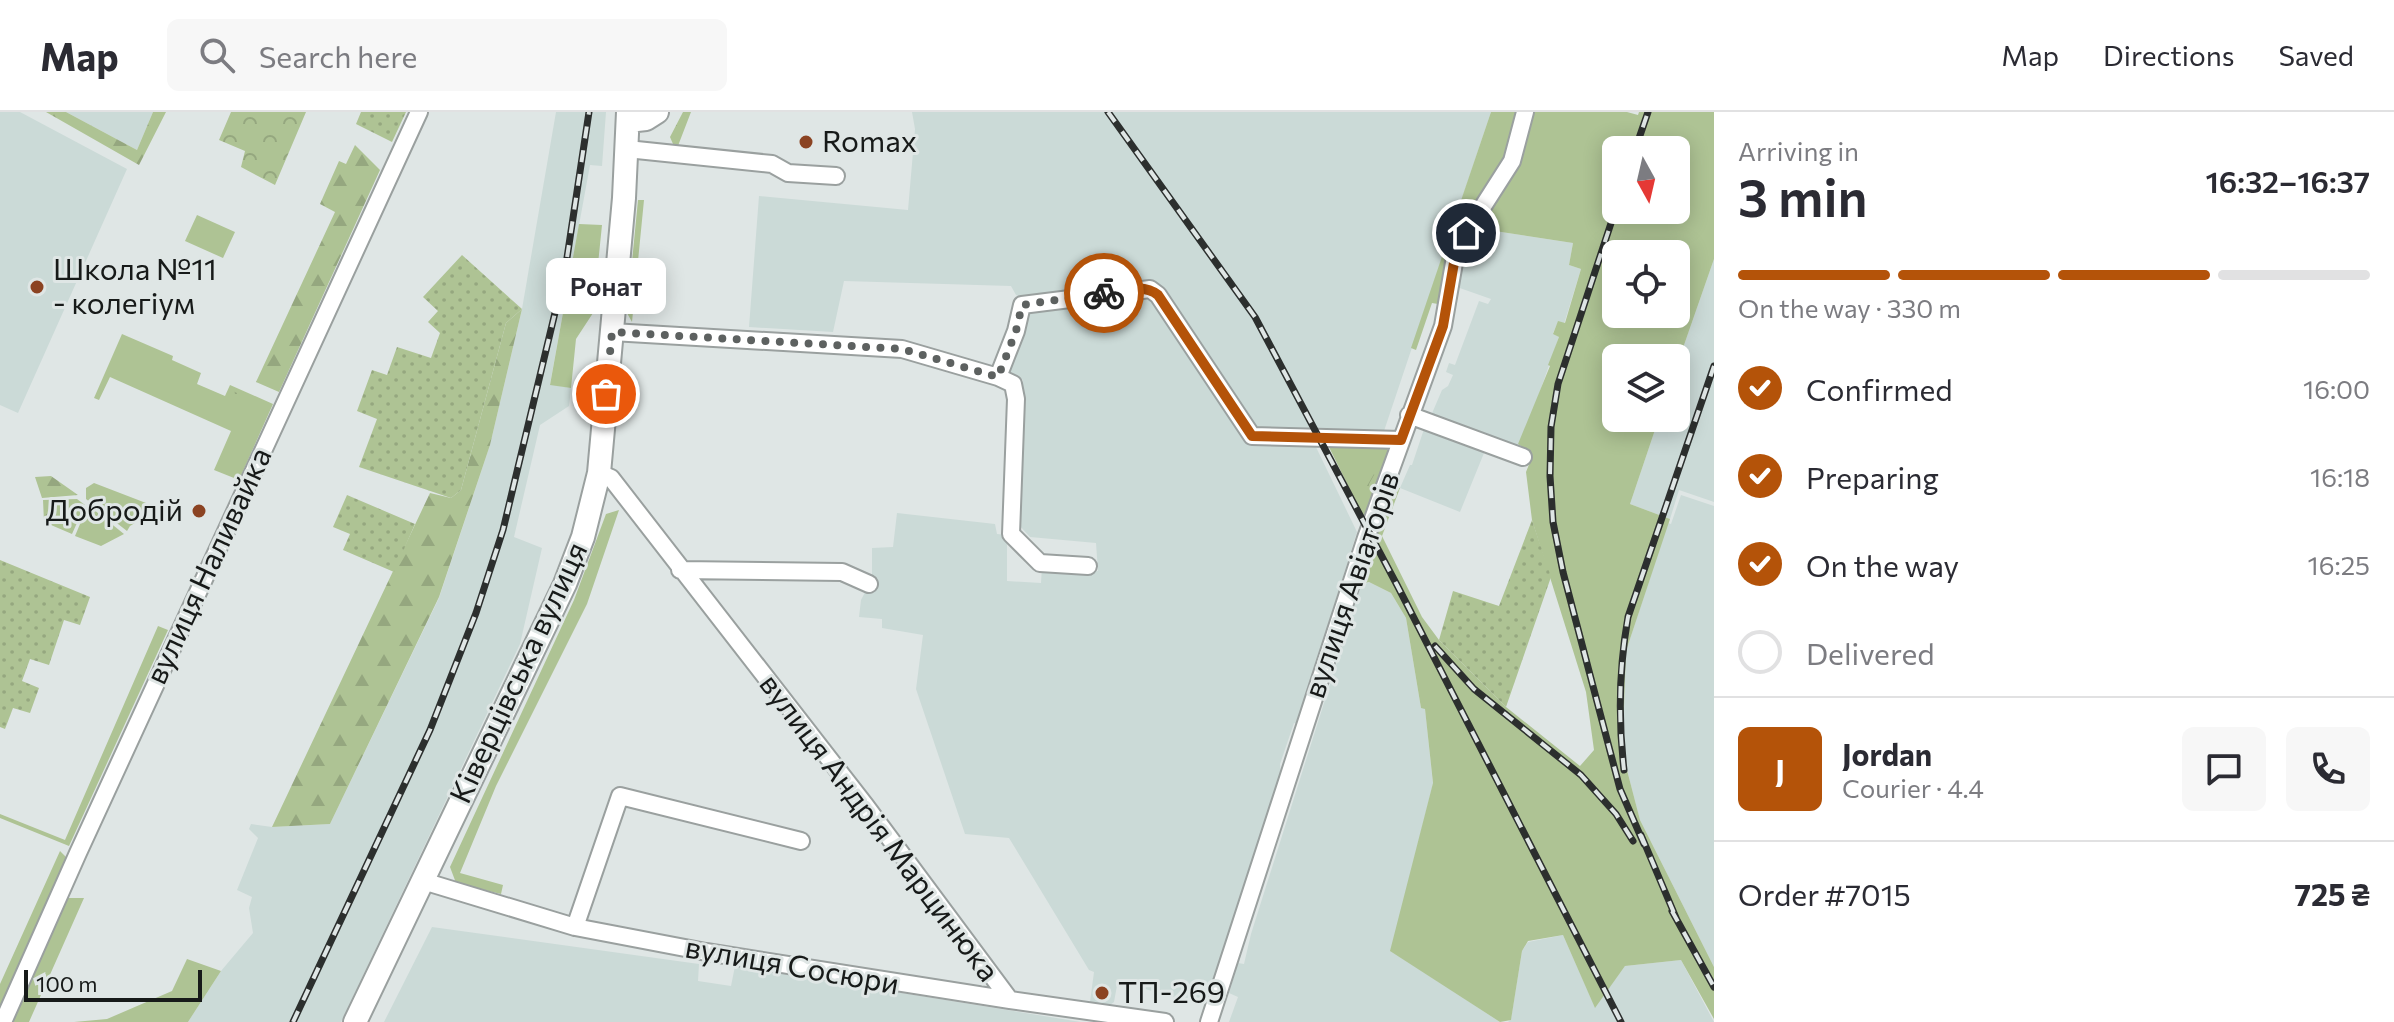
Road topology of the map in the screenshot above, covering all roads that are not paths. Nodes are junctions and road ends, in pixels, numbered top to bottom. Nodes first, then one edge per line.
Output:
1 (419, 112) edge
2 (657, 112) edge
3 (1525, 112) edge
4 (628, 116) edge
5 (627, 149) junction
6 (836, 176) dead end
7 (612, 332) junction
8 (998, 377) junction
9 (1409, 415) junction
10 (1401, 440) junction
11 (1523, 457) dead end
12 (599, 473) junction
13 (1088, 566) dead end
14 (680, 570) junction
15 (869, 584) dead end
16 (801, 841) dead end
17 (423, 881) junction
18 (575, 927) junction
19 (1010, 1000) junction
20 (3, 1022) edge
21 (355, 1022) edge
22 (1165, 1022) edge
23 (1209, 1022) edge

1 - 20 street, вулиця Наливайка
2 - 4 main road
3 - 9 street, вулиця Авіаторів
4 - 5 main road, Ківерцівська вулиця
5 - 6 street
5 - 7 main road, Ківерцівська вулиця
7 - 8 street
7 - 12 main road, Ківерцівська вулиця
8 - 10 street
8 - 13 street
9 - 10 street, вулиця Авіаторів
9 - 11 street
10 - 23 street, вулиця Авіаторів
12 - 14 street, вулиця Андрія Марцинюка
12 - 17 main road, Ківерцівська вулиця
14 - 15 street
14 - 19 street, вулиця Андрія Марцинюка
16 - 18 street
17 - 18 street, вулиця Сосюри
17 - 21 main road, Ківерцівська вулиця
18 - 19 street, вулиця Сосюри
19 - 22 street, вулиця Андрія Марцинюка

